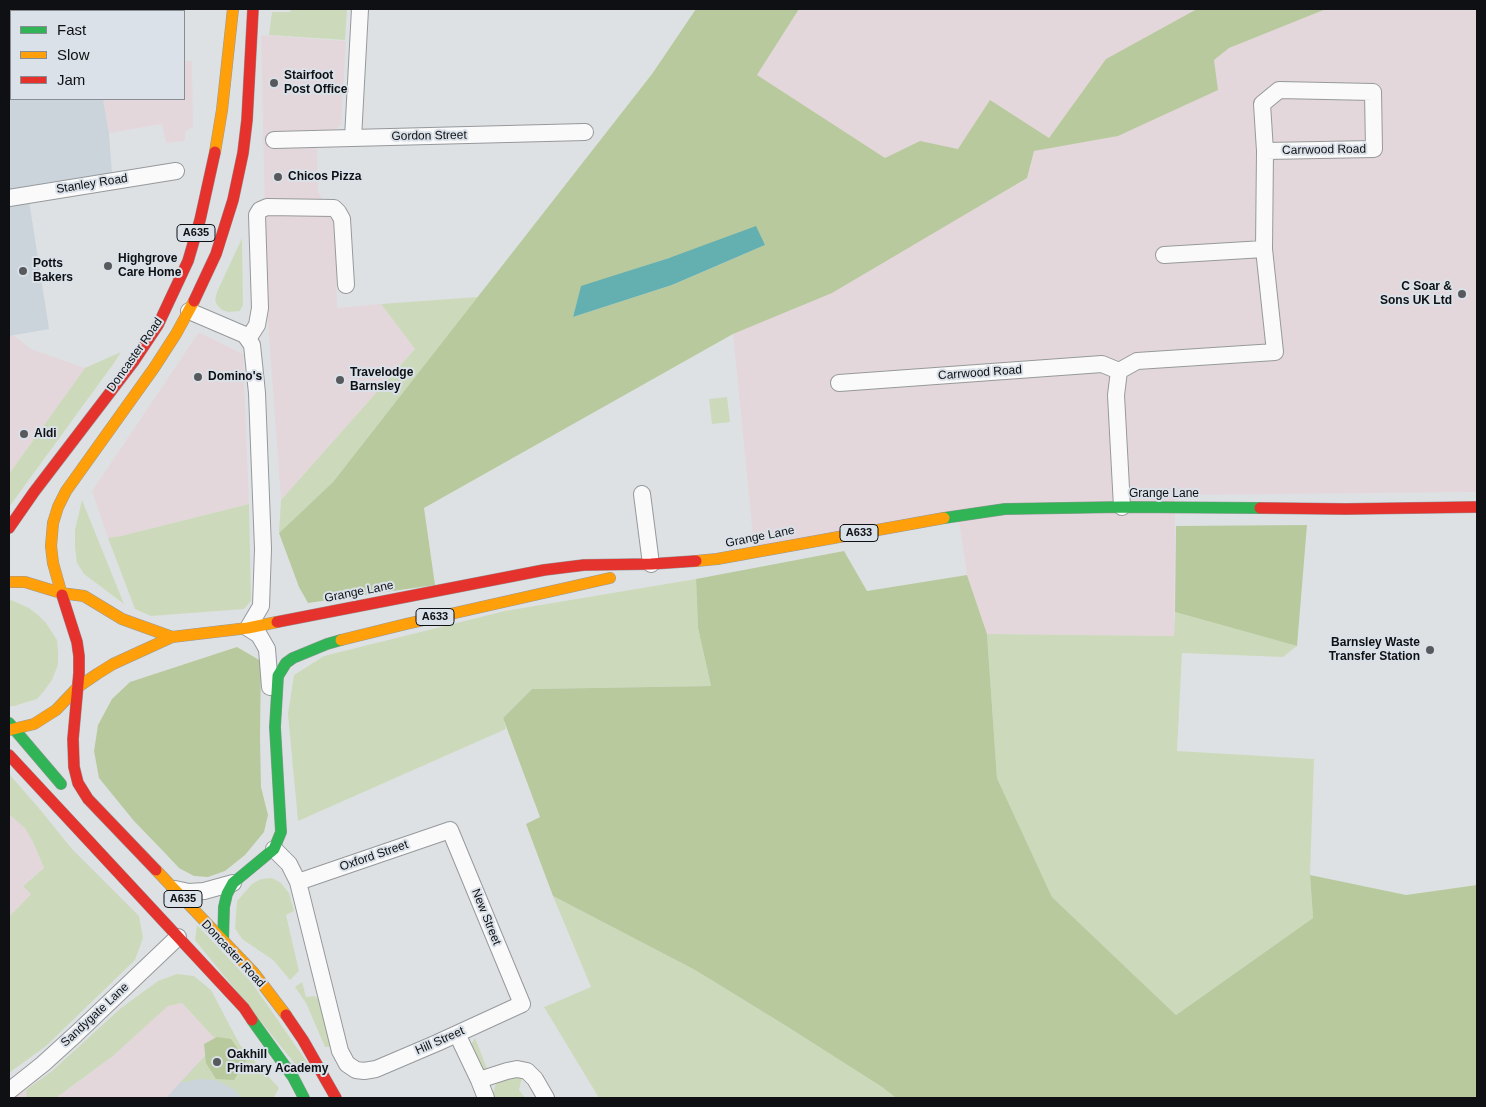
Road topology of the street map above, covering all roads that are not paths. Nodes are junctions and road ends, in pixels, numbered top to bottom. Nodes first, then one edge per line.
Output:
1 (233, 9) edge
2 (253, 9) edge
3 (360, 9) edge
4 (585, 132) dead end
5 (353, 138) junction
6 (274, 140) dead end
7 (1265, 151) junction
8 (176, 170) dead end
9 (9, 198) edge
10 (1264, 249) junction
11 (1164, 255) dead end
12 (346, 285) dead end
13 (189, 311) junction
14 (248, 339) junction
15 (1119, 370) junction
16 (839, 383) dead end
17 (642, 494) dead end
18 (1122, 507) junction
19 (1477, 507) edge
20 (9, 528) edge
21 (652, 564) junction
22 (9, 582) edge
23 (61, 593) junction
24 (248, 628) junction
25 (172, 637) junction
26 (78, 687) junction
27 (11, 727) edge
28 (275, 727) junction
29 (9, 755) edge
30 (88, 816) dead end
31 (450, 830) joint
32 (274, 849) junction
33 (298, 882) junction
34 (146, 883) dead end
35 (233, 883) junction
36 (172, 896) junction
37 (153, 912) junction
38 (181, 932) junction
39 (223, 942) junction
40 (522, 1004) joint
41 (457, 1034) junction
42 (479, 1080) junction
43 (9, 1091) edge
44 (304, 1098) edge
45 (336, 1098) edge
46 (486, 1098) edge
47 (546, 1098) edge

1 - 20 highway, Doncaster Road / A635
2 - 13 highway, Doncaster Road / A635
3 - 5 street
4 - 5 street, Gordon Street
5 - 6 street, Gordon Street
7 - 7 street, Carrwood Road
7 - 10 street, Carrwood Road
8 - 9 street, Stanley Road
10 - 11 street
10 - 15 street, Carrwood Road
12 - 14 street
13 - 14 street
13 - 23 highway, Doncaster Road / A635
14 - 24 street
15 - 16 street, Carrwood Road
15 - 18 street
17 - 21 street
18 - 19 highway, Grange Lane / A633
18 - 21 highway, Grange Lane / A633
21 - 24 highway, Grange Lane / A633
21 - 28 highway, A633
22 - 23 highway, Grange Lane
23 - 25 highway, Grange Lane / A633
23 - 26 highway, A635
24 - 25 highway, Grange Lane / A633
24 - 28 street
25 - 26 highway, A633
26 - 27 highway
26 - 36 highway, Doncaster Road / A635
27 - 30 highway
28 - 32 highway, A633
29 - 37 highway, A635
31 - 33 street, Oxford Street
31 - 40 street, New Street
32 - 33 street
32 - 35 highway
33 - 41 street, Hill Street
34 - 37 highway
35 - 36 street
35 - 39 highway
36 - 39 highway, Doncaster Road / A635
37 - 38 highway, A635
38 - 43 street, Sandygate Lane
38 - 44 highway, A635
39 - 45 highway, Doncaster Road / A635
40 - 41 street, Hill Street
41 - 42 street
42 - 46 street
42 - 47 street

